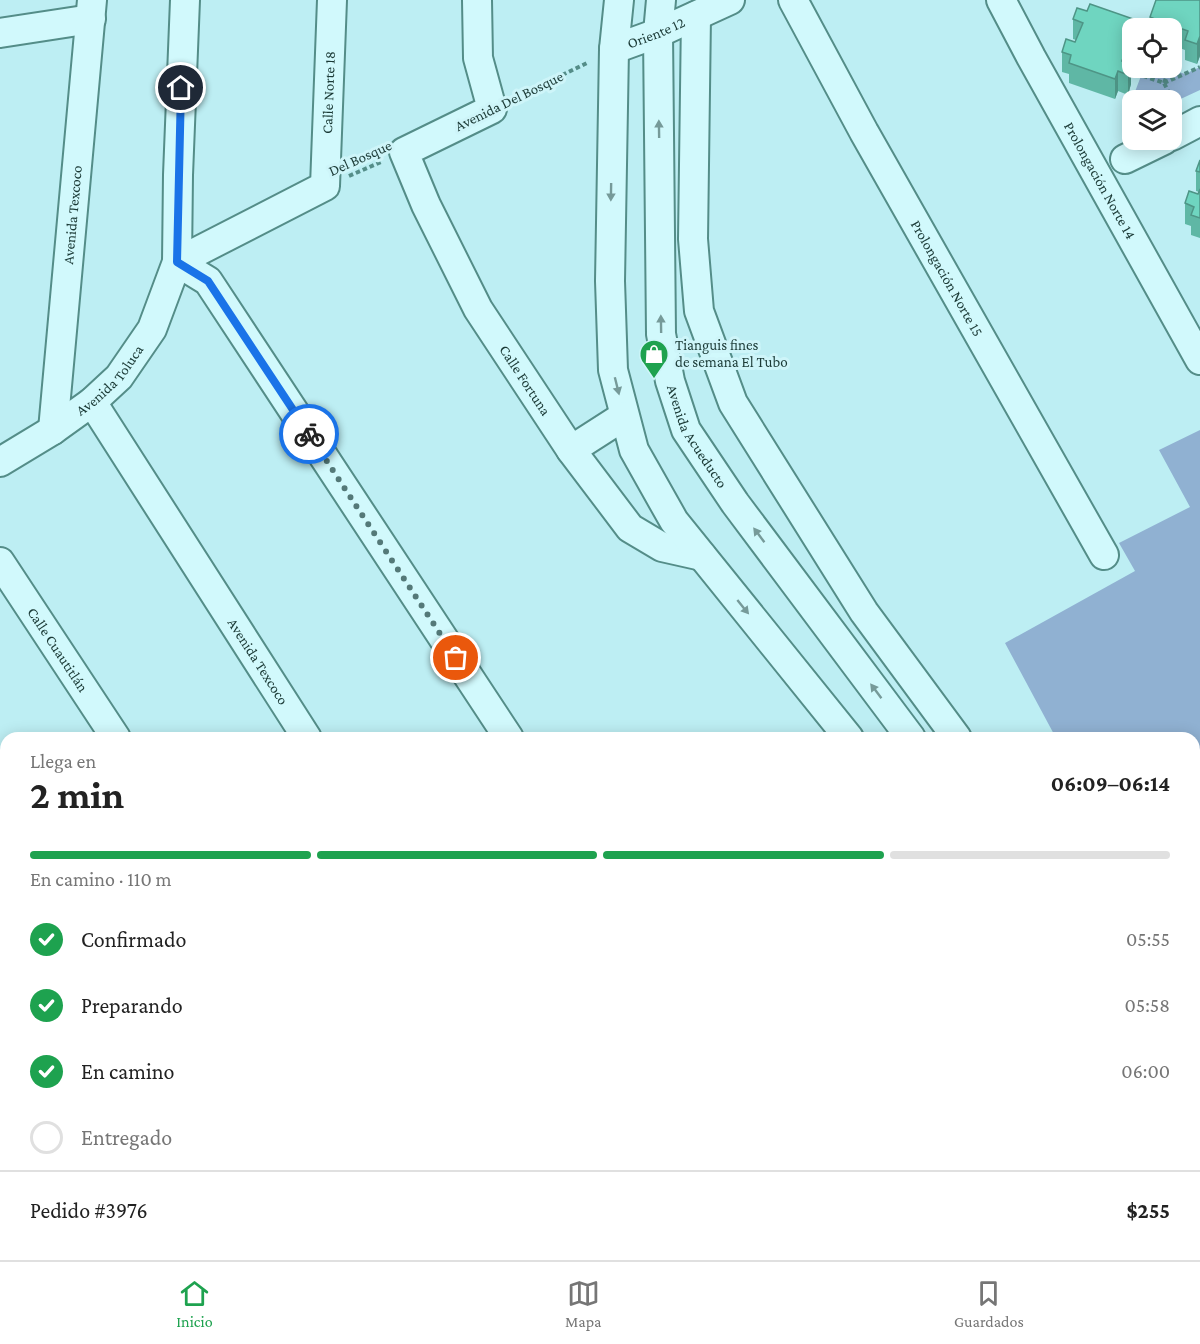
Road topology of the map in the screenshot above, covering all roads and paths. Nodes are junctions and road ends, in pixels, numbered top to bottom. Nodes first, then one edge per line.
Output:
1 (185, 0) edge
2 (332, 0) edge
3 (477, 0) edge
4 (619, 0) edge
5 (661, 0) edge
6 (730, 0) edge
7 (794, 0) edge
8 (1001, 0) edge
9 (91, 10) edge
10 (696, 16) junction
11 (0, 33) edge
12 (658, 33) junction
13 (614, 49) junction
14 (1200, 67) edge
15 (1149, 78) edge
16 (1166, 78) edge
17 (1164, 83) junction
18 (1166, 90) edge
19 (492, 109) junction
20 (1143, 150) edge
21 (404, 152) junction
22 (1125, 159) dead end
23 (325, 186) junction
24 (177, 262) junction
25 (1200, 360) edge
26 (92, 402) junction
27 (624, 416) junction
28 (53, 430) junction
29 (571, 450) junction
30 (0, 462) edge
31 (1104, 555) dead end
32 (702, 556) junction
33 (0, 562) edge
34 (112, 732) edge
35 (303, 732) edge
36 (505, 732) edge
37 (844, 732) edge
38 (907, 732) edge
39 (953, 732) edge

1 - 24 street, Avenida Toluca
2 - 23 street, Calle Norte 18
3 - 19 street
4 - 13 street
5 - 12 street, Avenida Acueducto
6 - 10 street, Oriente 12
7 - 31 street, Prolongación Norte 15
8 - 25 street, Prolongación Norte 14
9 - 11 street
9 - 28 street, Avenida Texcoco
10 - 12 street, Oriente 12
10 - 39 street
12 - 13 street, Oriente 12
38 -> 12 street, Avenida Acueducto
13 - 19 path, Avenida Del Bosque
13 -> 27 street
14 - 17 path
15 - 17 path
16 - 17 path
17 - 18 path
19 - 21 street, Avenida Del Bosque
20 - 22 street
21 - 23 path, Del Bosque
21 - 29 street, Calle Fortuna
23 - 24 street
24 - 26 street, Avenida Toluca
24 - 36 street
26 - 28 street, Avenida Toluca
26 - 35 street, Avenida Texcoco
27 - 29 street
27 - 32 street
28 - 30 street, Avenida Toluca
29 - 32 street, Calle Fortuna
32 -> 37 street
33 - 34 street, Calle Cuautitlán

